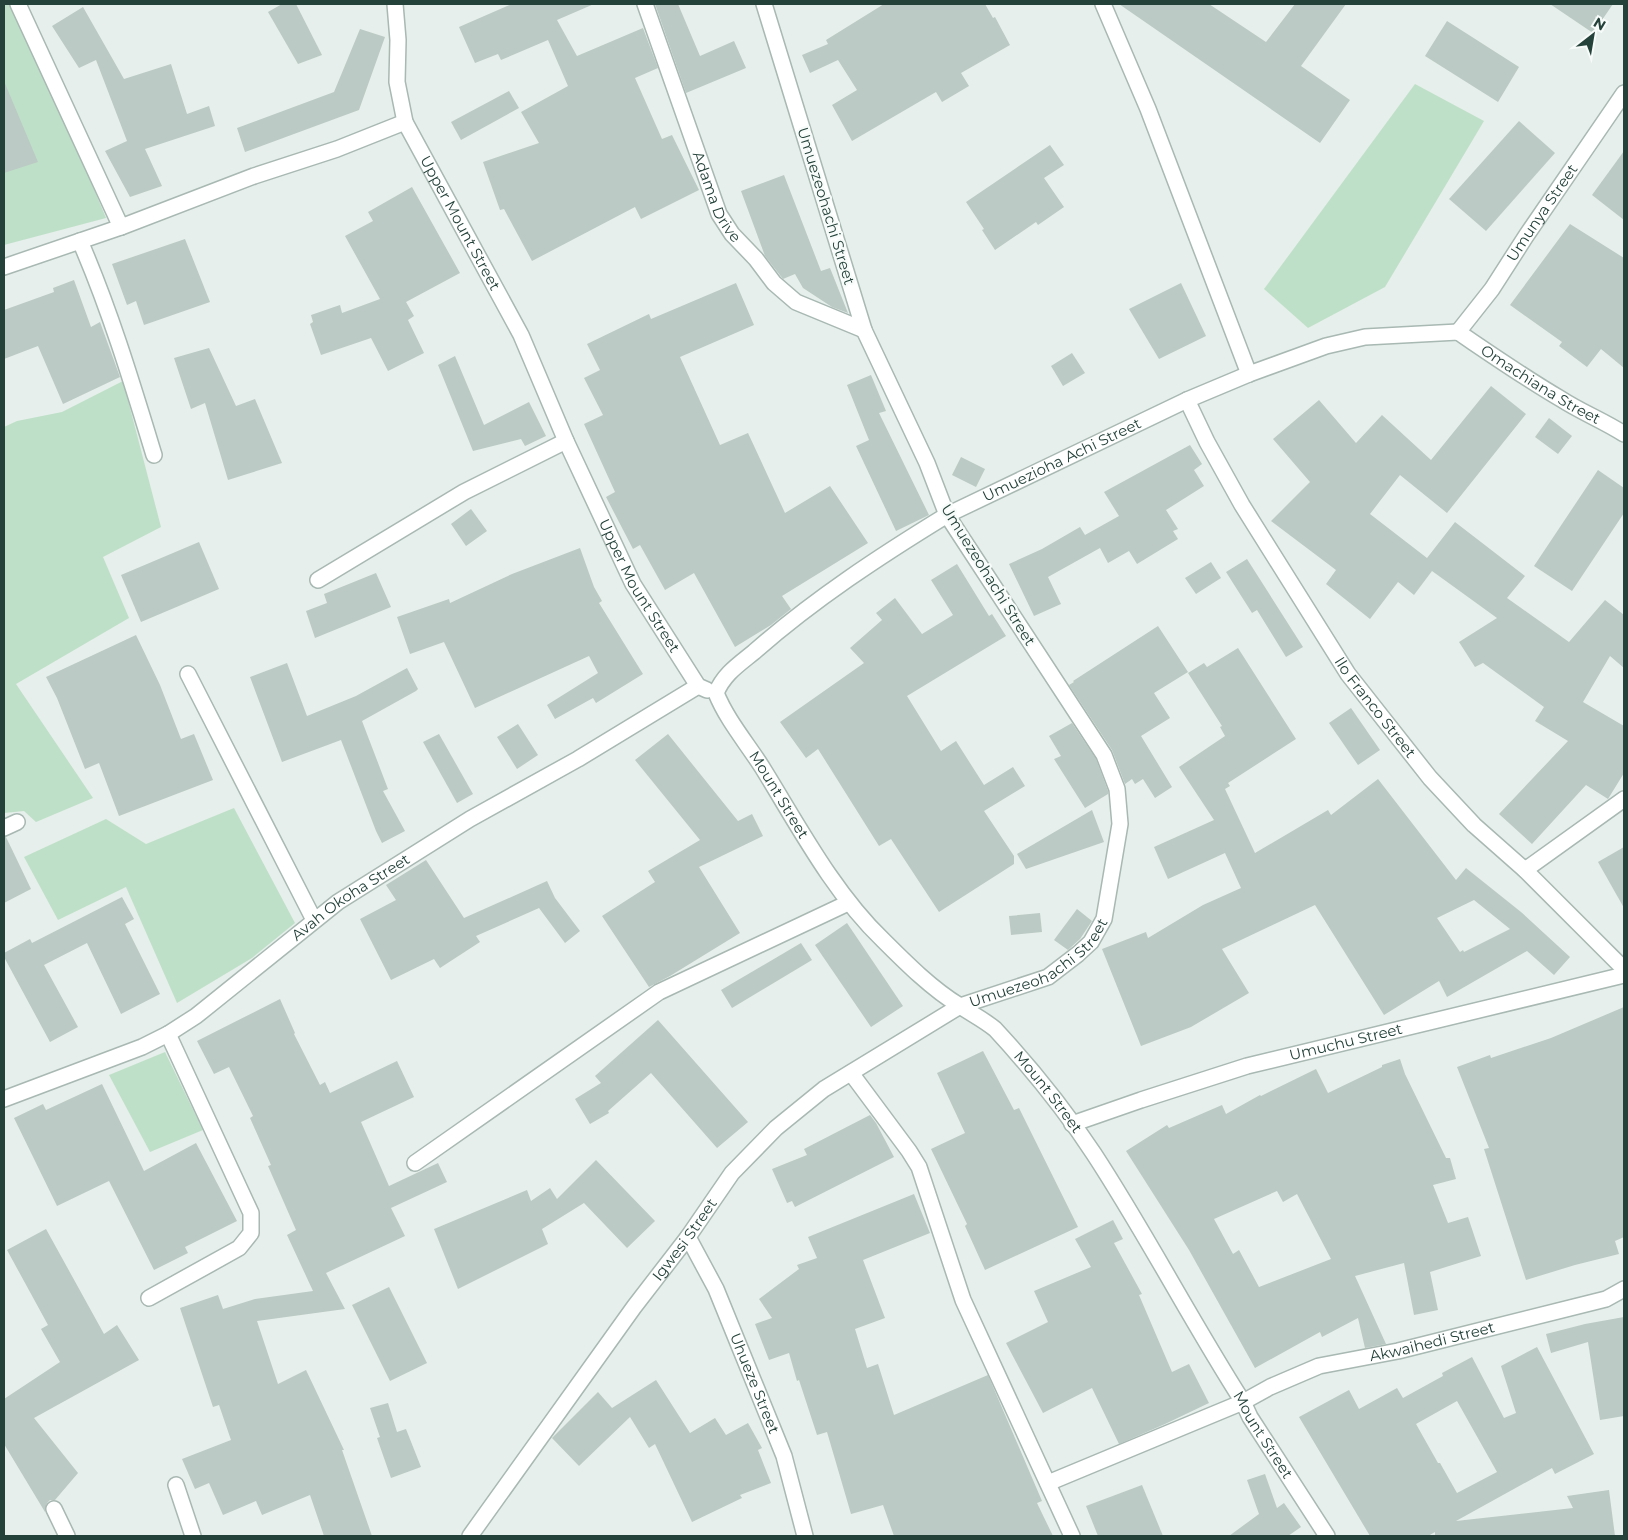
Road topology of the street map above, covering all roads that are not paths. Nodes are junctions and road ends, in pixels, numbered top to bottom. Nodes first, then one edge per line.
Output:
1 (18, 4) edge
2 (395, 4) edge
3 (645, 4) edge
4 (764, 4) edge
5 (1103, 4) edge
6 (1624, 93) edge
7 (405, 122) junction
8 (121, 227) junction
9 (80, 241) junction
10 (4, 267) edge
11 (864, 330) junction
12 (1458, 332) junction
13 (1250, 374) junction
14 (1187, 400) junction
15 (1624, 434) edge
16 (566, 441) junction
17 (154, 455) dead end
18 (947, 515) junction
19 (318, 580) dead end
20 (188, 674) dead end
21 (698, 686) junction
22 (716, 693) junction
23 (1624, 799) edge
24 (1525, 870) junction
25 (848, 903) junction
26 (314, 920) junction
27 (1624, 969) edge
28 (1624, 975) edge
29 (960, 1006) junction
30 (168, 1034) junction
31 (851, 1073) junction
32 (4, 1099) edge
33 (1072, 1124) junction
34 (415, 1162) dead end
35 (688, 1237) junction
36 (1624, 1290) edge
37 (149, 1298) dead end
38 (1243, 1402) junction
39 (1048, 1483) junction
40 (176, 1485) dead end
41 (54, 1509) dead end
42 (67, 1536) edge
43 (193, 1536) edge
44 (470, 1536) edge
45 (805, 1536) edge
46 (1072, 1536) edge
47 (1327, 1536) edge

1 - 8 street
2 - 7 street, Upper Mount Street
3 - 11 street, Adama Drive
4 - 11 street, Umuezeohachi Street
5 - 13 street
6 - 12 street, Umunya Street
7 - 8 street
7 - 16 street, Upper Mount Street
8 - 9 street
9 - 10 street
9 - 17 street
11 - 18 street, Umuezeohachi Street
12 - 13 street, Umuezioha Achi Street
12 - 15 street, Omachiana Street
13 - 14 street, Umuezioha Achi Street
14 - 18 street, Umuezioha Achi Street
14 - 24 street, Ilo Franco Street
16 - 19 street
16 - 21 street, Upper Mount Street
18 - 22 street, Umuezioha Achi Street
18 - 29 street, Umuezeohachi Street
20 - 26 street
21 - 22 street
21 - 26 street, Avah Okoha Street
22 - 25 street, Mount Street
23 - 24 street
24 - 27 street, Ilo Franco Street
25 - 29 street, Mount Street
25 - 34 street
26 - 30 street, Avah Okoha Street
28 - 33 street, Umuchu Street
29 - 31 street, Igwesi Street
29 - 33 street, Mount Street
30 - 32 street, Avah Okoha Street
30 - 37 street
31 - 35 street, Igwesi Street
31 - 39 street
33 - 38 street, Mount Street
35 - 44 street, Igwesi Street
35 - 45 street, Uhueze Street
36 - 38 street, Akwaihedi Street
38 - 39 street, Akwaihedi Street
38 - 47 street, Mount Street
39 - 46 street
40 - 43 street
41 - 42 street

